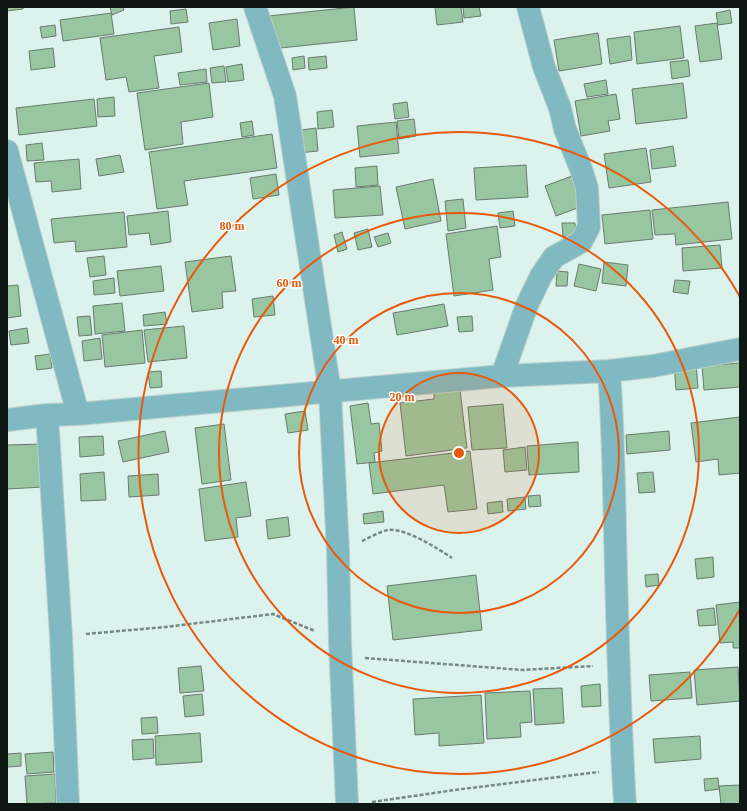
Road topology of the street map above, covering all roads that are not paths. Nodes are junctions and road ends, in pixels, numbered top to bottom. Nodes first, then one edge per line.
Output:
1 (255, 7) edge
2 (528, 7) edge
3 (7, 151) edge
4 (740, 349) edge
5 (609, 371) junction
6 (502, 376) junction
7 (330, 392) junction
8 (78, 414) junction
9 (47, 415) junction
10 (7, 420) edge
11 (68, 804) edge
12 (356, 804) edge
13 (625, 804) edge

1 - 7 street
2 - 6 street
3 - 8 street
4 - 5 street
5 - 6 street
5 - 13 street
6 - 7 street
7 - 8 street
7 - 12 street
8 - 9 street
9 - 10 street
9 - 11 street

